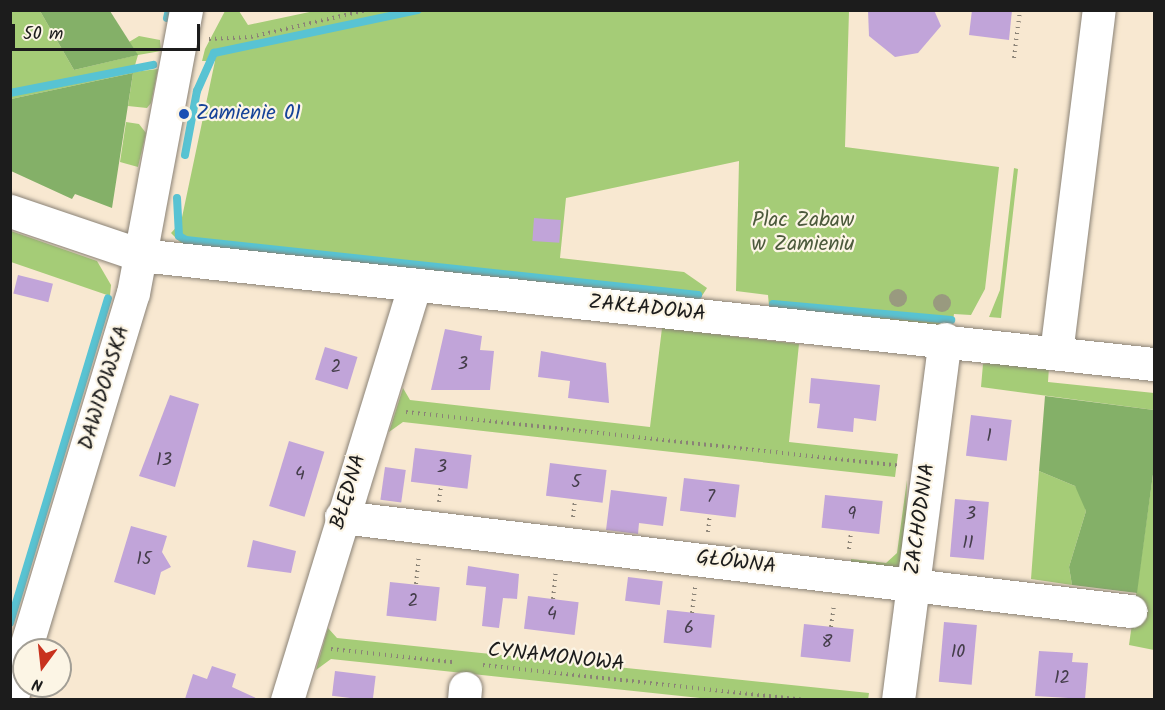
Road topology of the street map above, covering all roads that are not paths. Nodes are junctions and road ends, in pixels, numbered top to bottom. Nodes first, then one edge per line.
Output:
1 (1099, 10) edge
2 (182, 23) edge
3 (10, 211) edge
4 (140, 255) junction
5 (415, 285) junction
6 (945, 339) junction
7 (1056, 353) junction
8 (1155, 364) edge
9 (341, 517) junction
10 (912, 583) junction
11 (1130, 611) dead end
12 (30, 638) edge
13 (287, 699) edge
14 (898, 699) edge

1 - 7 street
2 - 4 street, DAWIDOWSKA
3 - 4 street
4 - 5 street, ZAKŁADOWA
4 - 12 street, DAWIDOWSKA
5 - 6 street, ZAKŁADOWA
5 - 9 street, BŁĘDNA
6 - 7 street, ZAKŁADOWA
6 - 10 street, ZACHODNIA
7 - 8 street, ZAKŁADOWA
9 - 10 street, GŁÓWNA
9 - 13 street, BŁĘDNA
10 - 11 street, GŁÓWNA
10 - 14 street, ZACHODNIA

